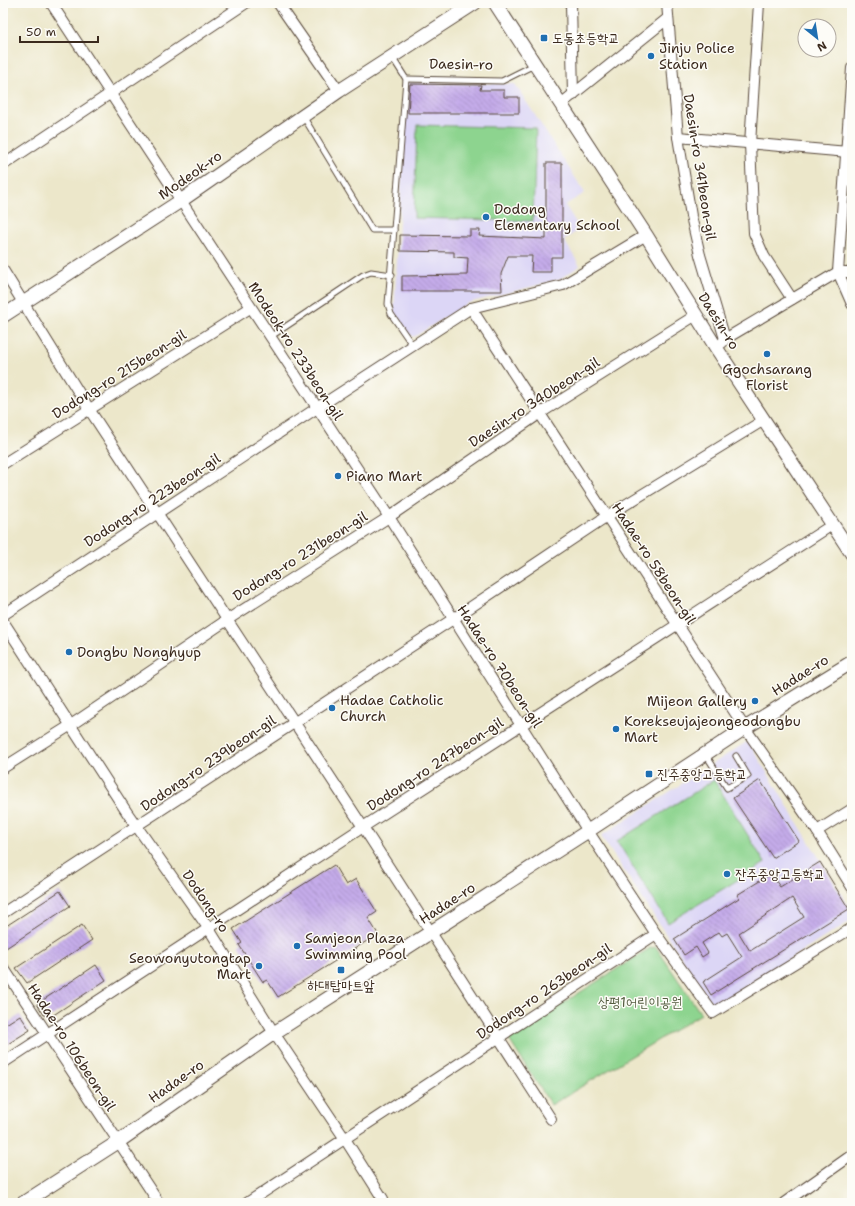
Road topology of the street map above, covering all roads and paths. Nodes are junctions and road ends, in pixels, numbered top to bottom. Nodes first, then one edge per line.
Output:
1 (51, 3) edge
2 (246, 3) edge
3 (278, 3) edge
4 (475, 3) edge
5 (495, 3) edge
6 (571, 3) edge
7 (667, 3) edge
8 (759, 3) edge
9 (667, 19) junction
10 (392, 56) junction
11 (535, 64) junction
12 (852, 68) edge
13 (406, 79) junction
14 (339, 91) junction
15 (110, 94) junction
16 (573, 95) junction
17 (561, 104) junction
18 (302, 116) junction
19 (678, 137) junction
20 (750, 144) junction
21 (848, 152) junction
22 (3, 165) edge
23 (182, 200) junction
24 (394, 230) junction
25 (646, 235) junction
26 (3, 270) edge
27 (838, 272) junction
28 (852, 272) edge
29 (392, 274) junction
30 (792, 299) junction
31 (24, 302) junction
32 (852, 304) edge
33 (250, 308) junction
34 (471, 308) junction
35 (696, 315) junction
36 (3, 316) edge
37 (270, 337) junction
38 (725, 339) junction
39 (413, 346) junction
40 (717, 349) junction
41 (317, 408) junction
42 (89, 409) junction
43 (539, 414) junction
44 (764, 420) junction
45 (3, 464) edge
46 (158, 512) junction
47 (607, 516) junction
48 (389, 517) junction
49 (832, 525) junction
50 (852, 554) edge
51 (3, 615) edge
52 (453, 619) junction
53 (227, 620) junction
54 (3, 621) edge
55 (677, 624) junction
56 (852, 662) edge
57 (262, 672) joint
58 (295, 722) junction
59 (71, 725) junction
60 (521, 726) junction
61 (745, 728) junction
62 (705, 754) junction
63 (736, 756) dead end
64 (3, 768) edge
65 (852, 809) edge
66 (137, 827) junction
67 (363, 827) junction
68 (588, 831) junction
69 (817, 831) junction
70 (852, 887) edge
71 (3, 913) edge
72 (852, 928) edge
73 (209, 929) junction
74 (432, 932) junction
75 (656, 934) junction
76 (3, 967) edge
77 (274, 1033) junction
78 (48, 1034) junction
79 (500, 1038) junction
80 (3, 1063) edge
81 (552, 1118) dead end
82 (345, 1139) junction
83 (118, 1142) junction
84 (852, 1155) edge
85 (383, 1199) dead end
86 (23, 1203) edge
87 (159, 1203) edge
88 (247, 1203) edge
89 (784, 1203) edge

1 - 15 street, Modeok-ro 233beon-gil
2 - 15 street
3 - 14 street
4 - 10 street, Modeok-ro
5 - 11 street, Daesin-ro
6 - 16 street
7 - 9 street, Daesin-ro 341beon-gil
8 - 20 street
9 - 16 street
9 - 19 street, Daesin-ro 341beon-gil
10 - 13 lane
10 - 14 street, Modeok-ro
11 - 13 lane, Daesin-ro
11 - 17 street, Daesin-ro
12 - 21 street
13 - 24 lane
14 - 18 street, Modeok-ro
15 - 22 street
15 - 23 street, Modeok-ro 233beon-gil
16 - 17 street
17 - 25 street, Daesin-ro
18 - 23 street, Modeok-ro
18 - 24 lane
19 - 20 street
19 - 38 street, Daesin-ro 341beon-gil
20 - 21 street
20 - 30 street
21 - 27 street
23 - 31 street, Modeok-ro
23 - 33 street, Modeok-ro 233beon-gil
24 - 29 lane
25 - 34 street, Dodong-ro 223beon-gil
25 - 35 street, Daesin-ro
26 - 31 street
27 - 28 street
27 - 30 street
27 - 32 street
29 - 37 lane
29 - 39 lane
30 - 38 street
31 - 36 street, Modeok-ro
31 - 42 street
33 - 37 street, Modeok-ro 233beon-gil
33 - 42 street, Dodong-ro 215beon-gil
34 - 39 street, Dodong-ro 223beon-gil
34 - 43 street, Hadae-ro 58beon-gil
35 - 40 street, Daesin-ro
35 - 43 street, Daesin-ro 340beon-gil
37 - 41 street, Modeok-ro 233beon-gil
38 - 40 street
39 - 41 street, Dodong-ro 223beon-gil
40 - 44 street, Daesin-ro
41 - 46 street, Dodong-ro 223beon-gil
41 - 48 street, Modeok-ro 233beon-gil
42 - 45 street, Dodong-ro 215beon-gil
42 - 46 street
43 - 47 street, Hadae-ro 58beon-gil
43 - 48 street, Daesin-ro 340beon-gil
44 - 47 street, Dodong-ro 239beon-gil
44 - 49 street, Daesin-ro
46 - 51 street, Dodong-ro 223beon-gil
46 - 53 street
47 - 52 street, Dodong-ro 239beon-gil
47 - 55 street, Hadae-ro 58beon-gil
48 - 52 street, Hadae-ro 70beon-gil
48 - 53 street, Dodong-ro 231beon-gil
49 - 50 street, Daesin-ro
49 - 55 street, Dodong-ro 247beon-gil
52 - 58 street, Dodong-ro 239beon-gil
52 - 60 street, Hadae-ro 70beon-gil
53 - 57 street, Dodong-ro 231beon-gil
53 - 59 street, Dodong-ro 231beon-gil
54 - 59 street, Dodong-ro
55 - 60 street, Dodong-ro 247beon-gil
55 - 61 street, Hadae-ro 58beon-gil
56 - 61 street, Hadae-ro
57 - 58 street, Dodong-ro 239beon-gil
58 - 66 street, Dodong-ro 239beon-gil
58 - 67 street, Dodong-ro 239beon-gil
59 - 64 street, Dodong-ro 231beon-gil
59 - 66 street, Dodong-ro
60 - 67 street, Dodong-ro 247beon-gil
60 - 68 street, Hadae-ro 70beon-gil
61 - 62 street, Hadae-ro
61 - 69 street, Hadae-ro 58beon-gil
62 - 63 lane
62 - 68 street, Hadae-ro
65 - 69 street
66 - 71 street, Dodong-ro 239beon-gil
66 - 73 street, Dodong-ro
67 - 73 street, Dodong-ro 247beon-gil
67 - 74 street, Dodong-ro 247beon-gil
68 - 74 street, Hadae-ro
68 - 75 street
69 - 70 street, Hadae-ro 58beon-gil
72 - 75 street
73 - 77 street, Dodong-ro
73 - 78 street, Dodong-ro 247beon-gil
74 - 77 street, Hadae-ro
74 - 79 street, Dodong-ro 247beon-gil
75 - 79 street, Dodong-ro 263beon-gil
76 - 78 street, Hadae-ro 106beon-gil
77 - 82 street, Dodong-ro
77 - 83 street, Hadae-ro
78 - 80 street, Dodong-ro 247beon-gil
78 - 83 street, Hadae-ro 106beon-gil
79 - 81 street, Dodong-ro 247beon-gil
79 - 82 street, Dodong-ro 263beon-gil
82 - 85 street, Dodong-ro
82 - 88 street, Dodong-ro 263beon-gil
83 - 86 street, Hadae-ro
83 - 87 street, Hadae-ro 106beon-gil
84 - 89 street

